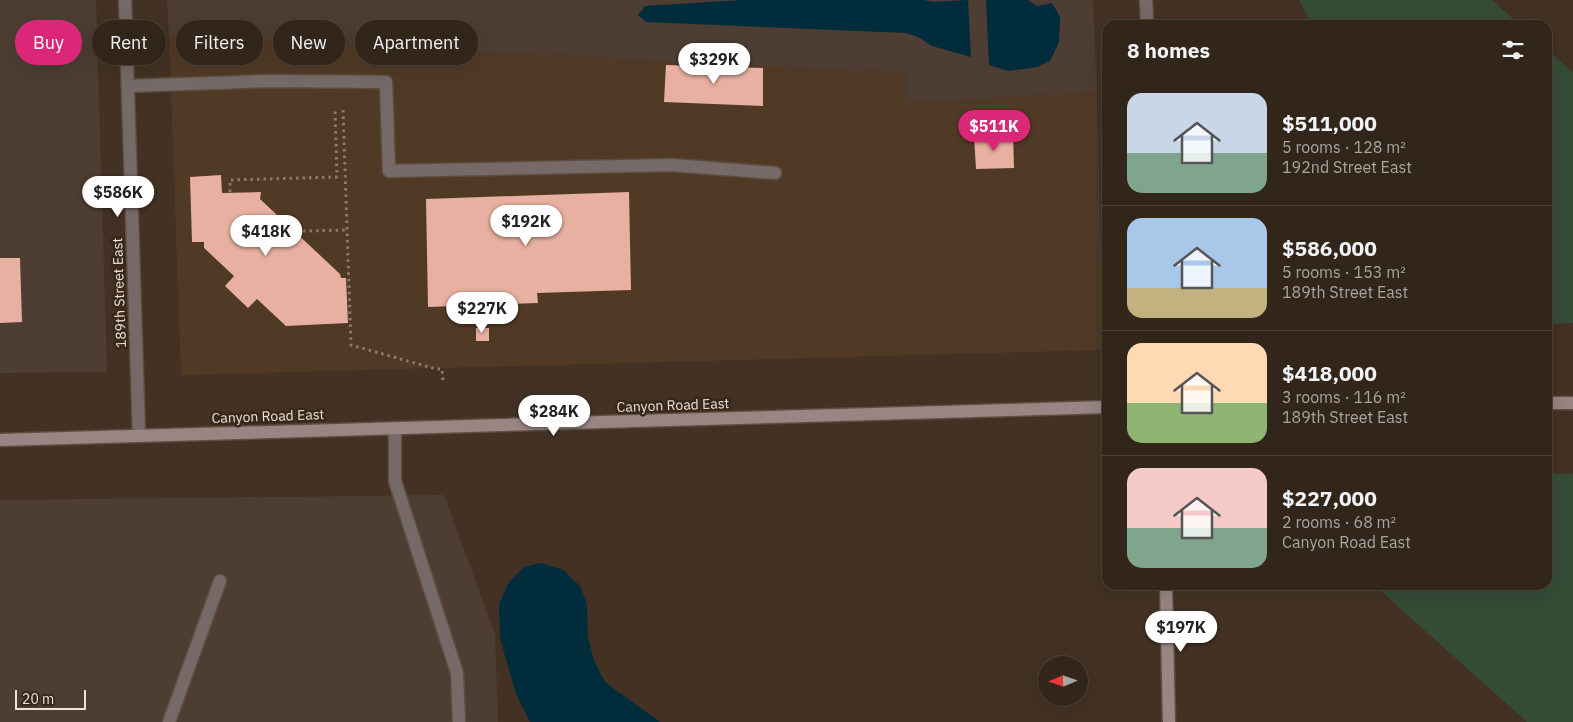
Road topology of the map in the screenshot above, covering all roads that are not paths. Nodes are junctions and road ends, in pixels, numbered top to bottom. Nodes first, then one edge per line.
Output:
1 (125, 0) edge
2 (1146, 0) edge
3 (1147, 20) edge
4 (128, 86) junction
5 (775, 173) dead end
6 (1552, 403) edge
7 (1573, 403) edge
8 (1102, 407) edge
9 (394, 428) junction
10 (139, 435) junction
11 (0, 440) edge
12 (220, 581) dead end
13 (1166, 590) edge
14 (169, 722) edge
15 (459, 722) edge
16 (1169, 722) edge

1 - 4 street, 189th Street East
2 - 3 street
4 - 5 street
4 - 10 street, 189th Street East
6 - 7 main road
8 - 9 main road, Canyon Road East
9 - 10 main road, Canyon Road East
9 - 15 street
10 - 11 main road, Canyon Road East
12 - 14 street
13 - 16 main road

